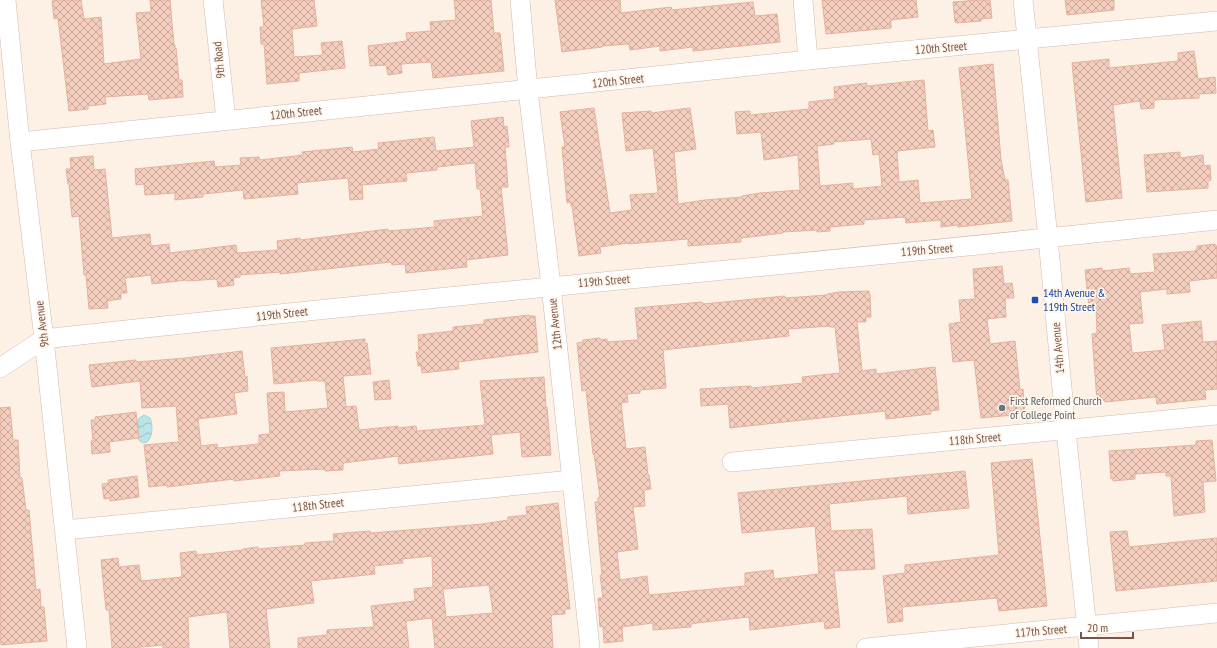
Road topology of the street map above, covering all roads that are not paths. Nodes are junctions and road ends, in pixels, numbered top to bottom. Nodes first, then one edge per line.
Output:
1 (6, 0) edge
2 (213, 0) edge
3 (520, 0) edge
4 (803, 0) edge
5 (1023, 0) edge
6 (1217, 21) edge
7 (1027, 40) junction
8 (808, 60) junction
9 (528, 90) junction
10 (226, 120) junction
11 (20, 142) junction
12 (1217, 220) edge
13 (1048, 238) junction
14 (551, 286) junction
15 (44, 339) junction
16 (0, 368) edge
17 (1217, 415) edge
18 (1066, 431) junction
19 (732, 462) dead end
20 (572, 480) junction
21 (65, 530) junction
22 (1217, 613) edge
23 (1087, 627) junction
24 (77, 648) edge
25 (590, 648) edge
26 (866, 648) edge
27 (1089, 648) edge

1 - 11 street, 9th Avenue
2 - 10 street, 9th Road
3 - 9 street, 12th Avenue
4 - 8 street
5 - 7 street, 14th Avenue
6 - 7 street, 120th Street
7 - 8 street, 120th Street
7 - 13 street, 14th Avenue
8 - 9 street, 120th Street
9 - 10 street, 120th Street
9 - 14 street, 12th Avenue
10 - 11 street, 120th Street
11 - 15 street, 9th Avenue
12 - 13 street, 119th Street
13 - 14 street, 119th Street
13 - 18 street, 14th Avenue
14 - 15 street, 119th Street
14 - 20 street, 12th Avenue
15 - 16 street, 119th Street
15 - 21 street, 9th Avenue
17 - 18 street, 118th Street
18 - 19 street, 118th Street
18 - 23 street, 14th Avenue
20 - 21 street, 118th Street
20 - 25 street, 12th Avenue
21 - 24 street, 9th Avenue
22 - 23 street, 117th Street
23 - 26 street, 117th Street
23 - 27 street, 14th Avenue

